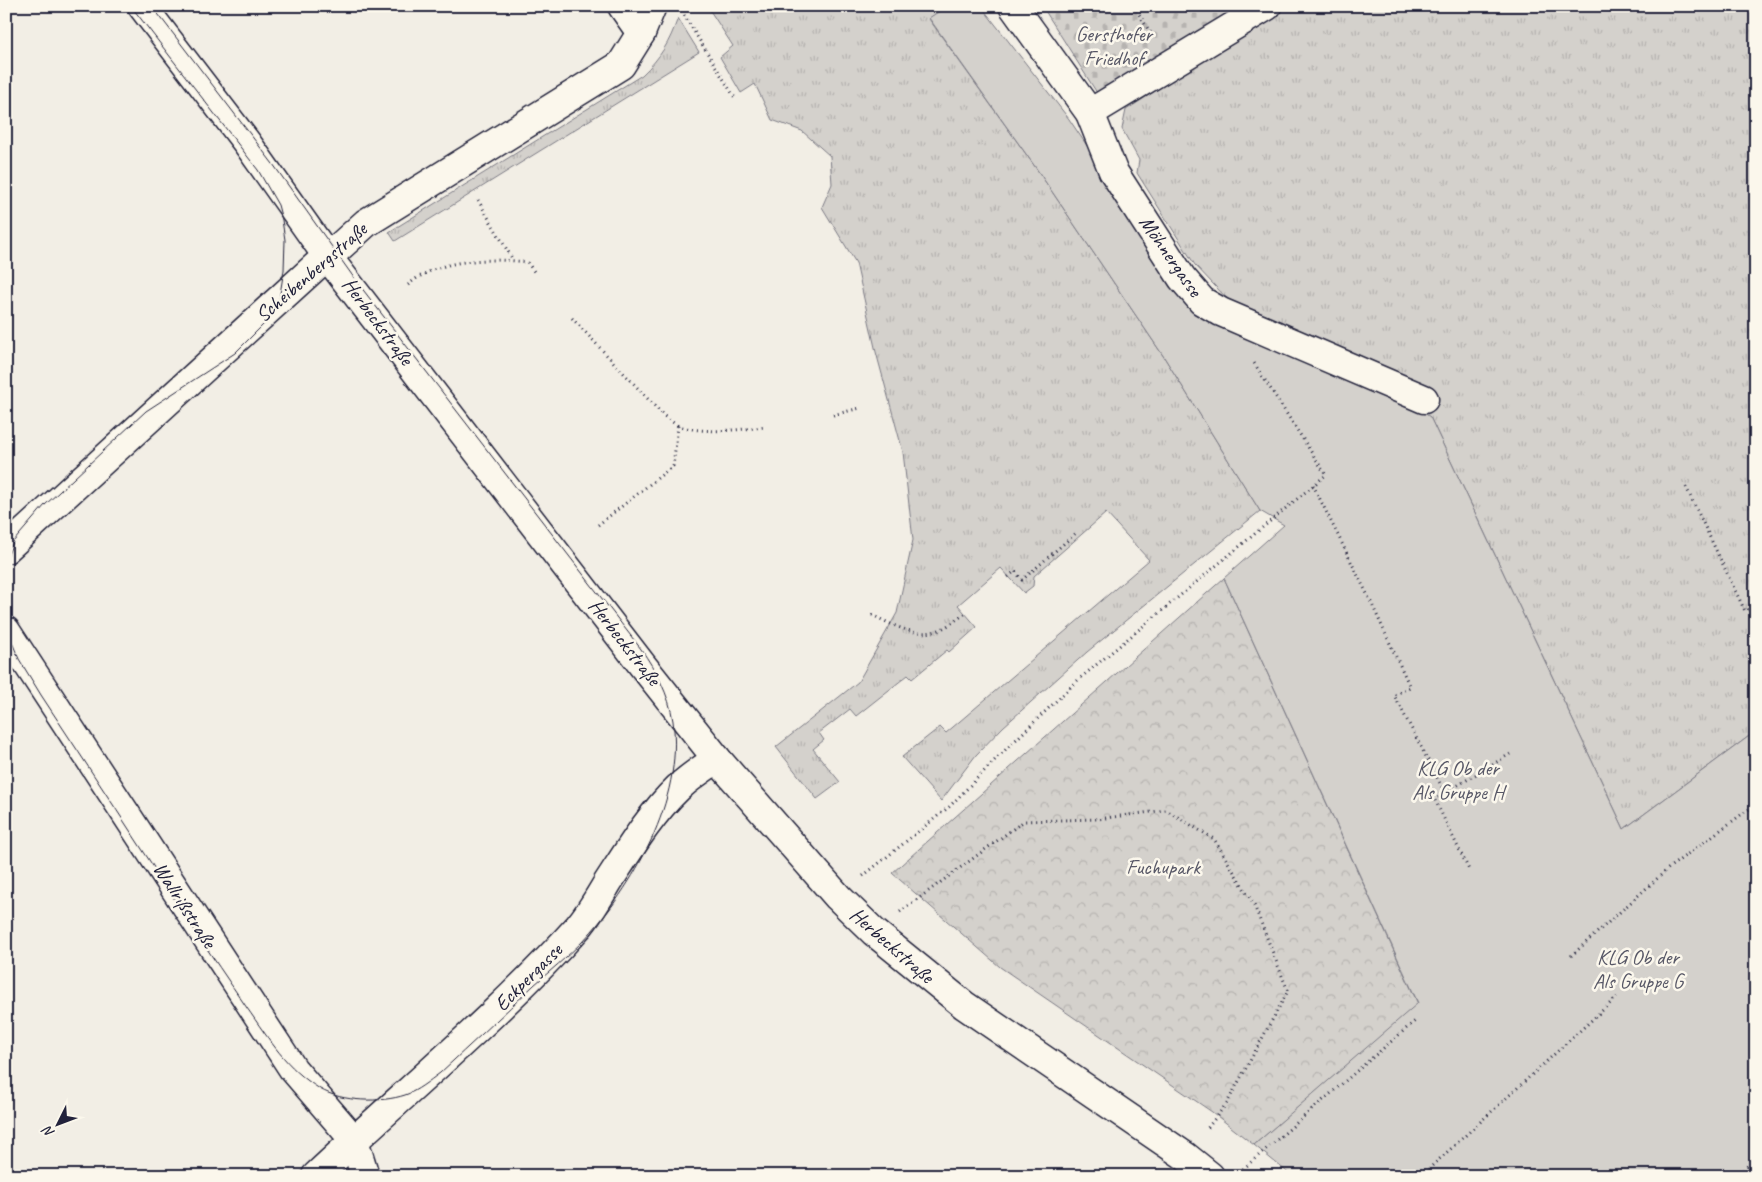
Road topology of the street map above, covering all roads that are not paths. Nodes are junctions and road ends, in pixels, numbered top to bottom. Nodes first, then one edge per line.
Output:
1 (142, 6) edge
2 (622, 6) edge
3 (652, 6) edge
4 (1013, 6) edge
5 (1267, 6) edge
6 (641, 33) junction
7 (1090, 113) junction
8 (327, 256) junction
9 (1424, 399) dead end
10 (6, 549) edge
11 (6, 631) edge
12 (717, 760) junction
13 (354, 1140) junction
14 (316, 1176) edge
15 (365, 1176) edge
16 (1210, 1176) edge

1 - 8 street, Herbeckstraße
2 - 6 street
3 - 6 street
4 - 7 street, Möhnergasse
5 - 7 street
6 - 8 street, Scheibenbergstraße
7 - 9 street, Möhnergasse
8 - 10 street, Scheibenbergstraße
8 - 12 street, Herbeckstraße
11 - 13 street, Wallrißstraße
12 - 13 street, Eckpergasse
12 - 16 street, Herbeckstraße
13 - 14 street, Eckpergasse
13 - 15 street, Wallrißstraße

